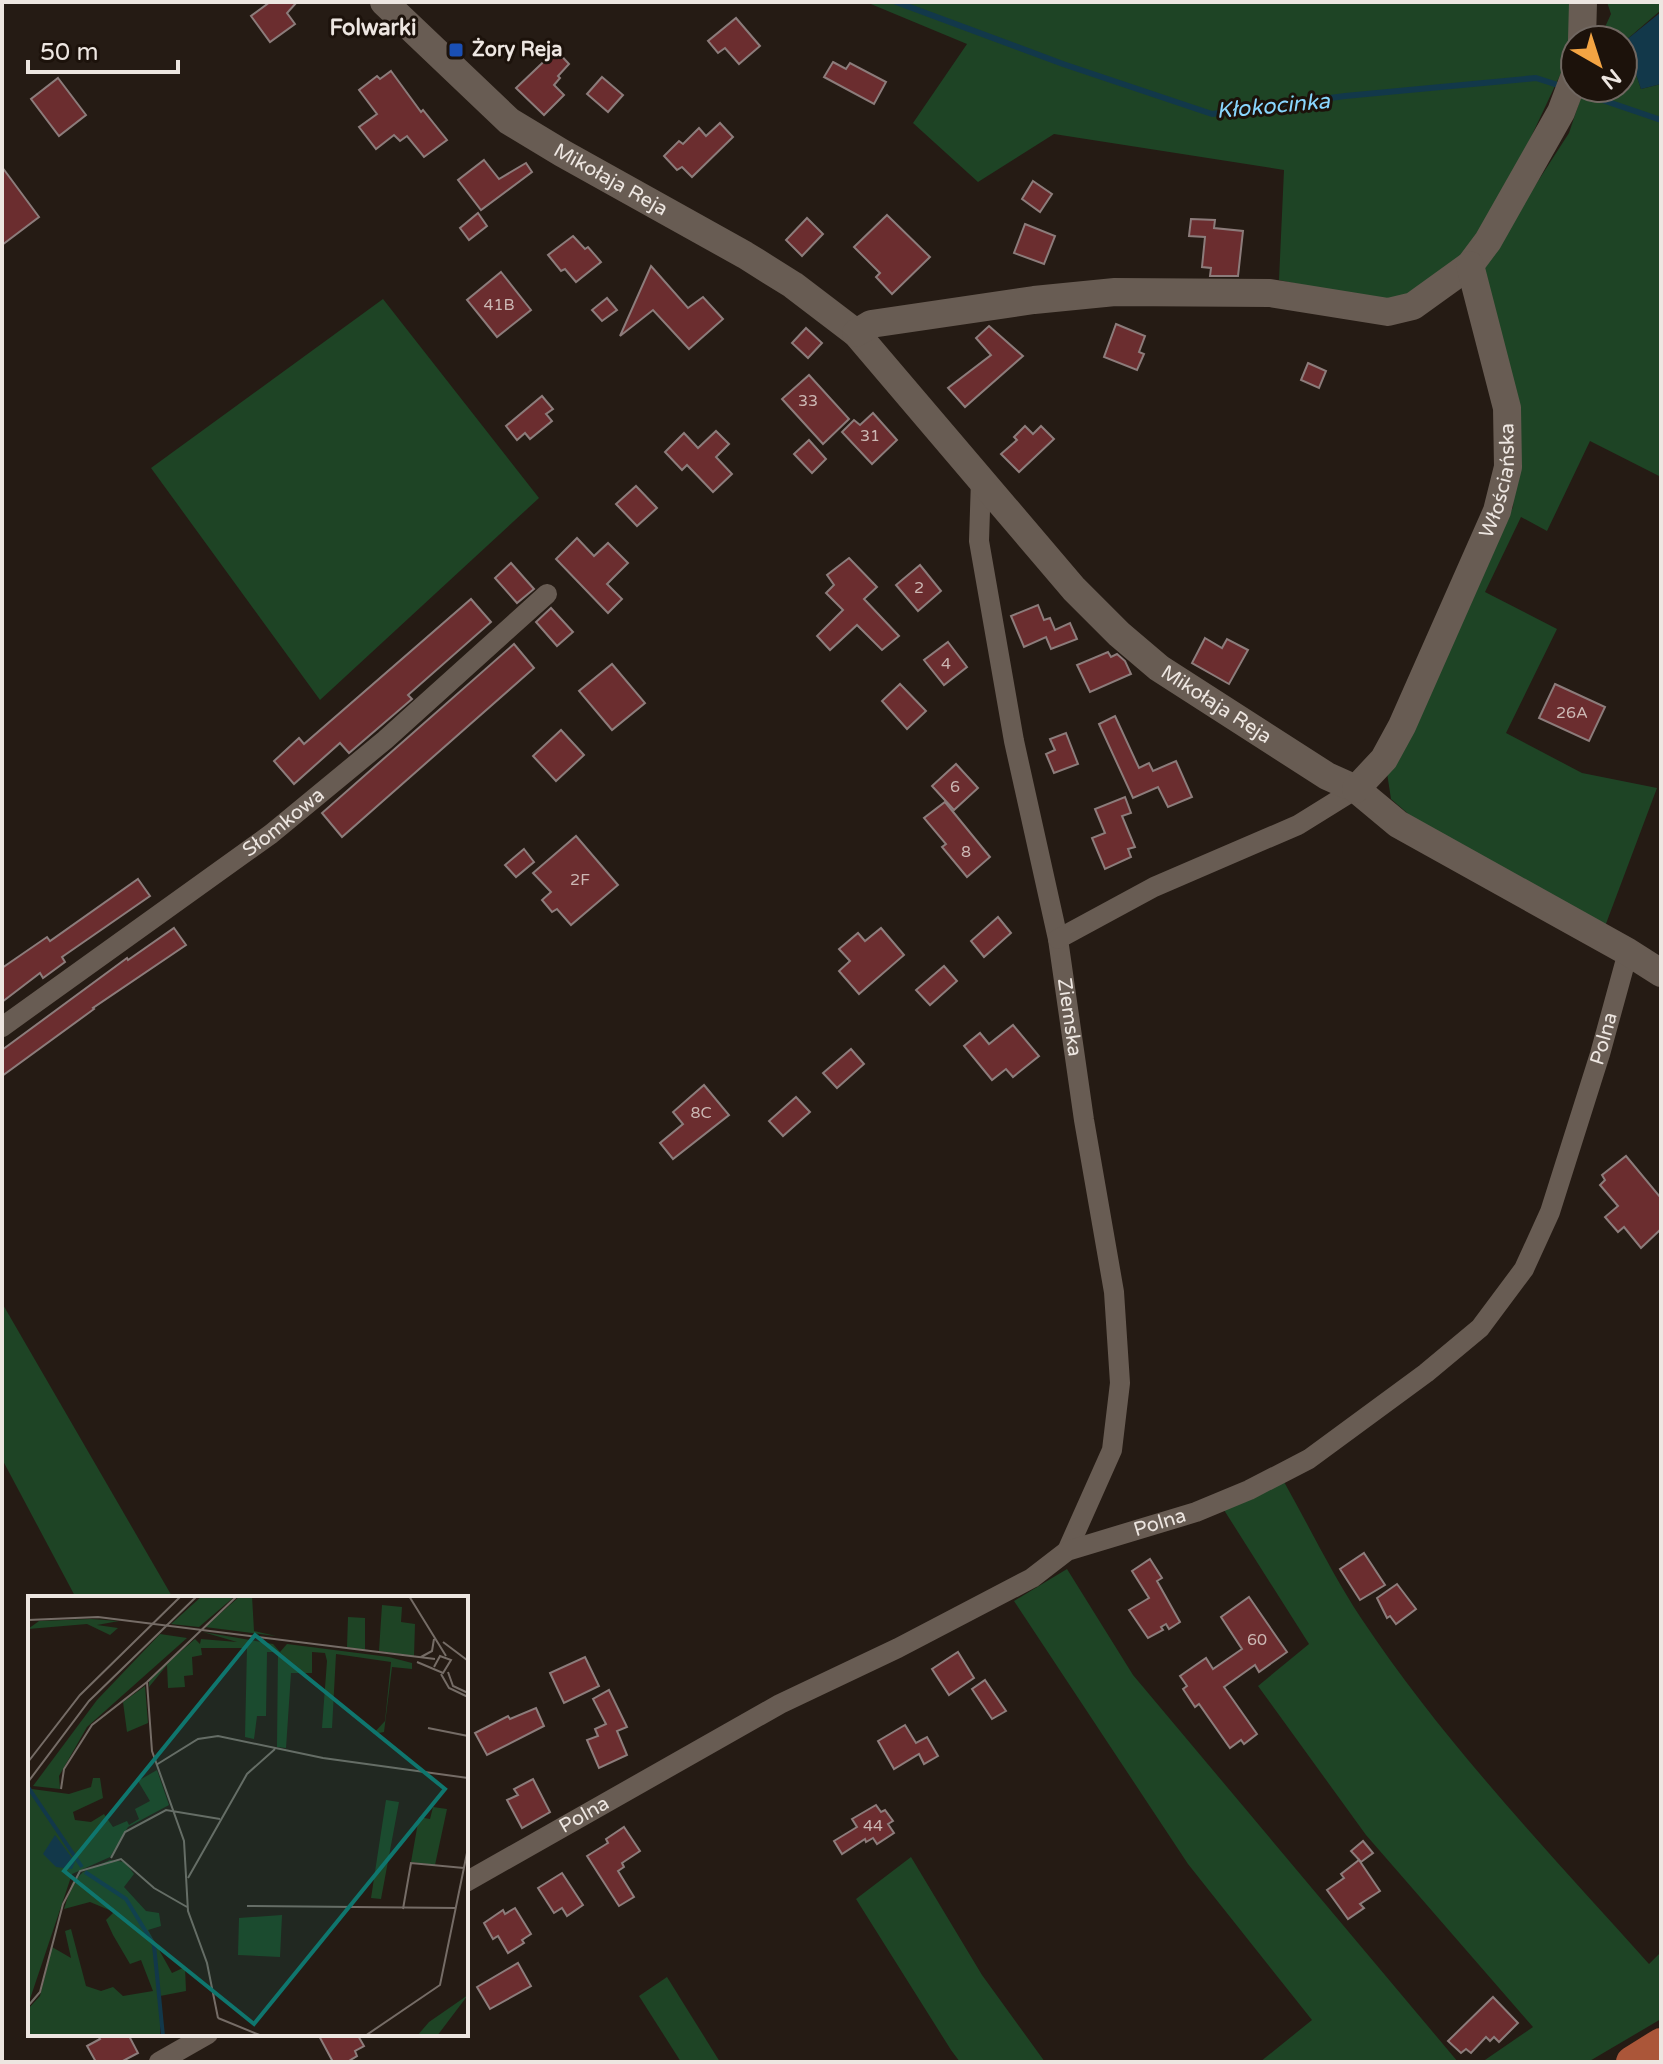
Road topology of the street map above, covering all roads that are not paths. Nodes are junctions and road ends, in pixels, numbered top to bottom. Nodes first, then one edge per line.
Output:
1 (384, 2) edge
2 (1583, 2) edge
3 (1582, 24) edge
4 (1564, 104) edge
5 (1470, 265) junction
6 (856, 333) junction
7 (981, 480) junction
8 (547, 594) dead end
9 (1356, 789) junction
10 (1058, 939) junction
11 (1628, 952) junction
12 (1661, 973) edge
13 (2, 1027) edge
14 (1067, 1551) junction
15 (468, 1881) edge
16 (204, 2036) edge
17 (1661, 2044) edge
18 (159, 2062) edge
19 (1632, 2062) edge

1 - 6 street, Mikołaja Reja
2 - 3 street
4 - 5 street
5 - 6 street
5 - 9 street, Włościańska
6 - 7 street, Mikołaja Reja
7 - 9 street, Mikołaja Reja
7 - 10 street, Ziemska
8 - 13 street, Słomkowa
9 - 10 street
9 - 11 street, Mikołaja Reja
10 - 14 street, Ziemska
11 - 12 street, Mikołaja Reja
11 - 14 street, Polna
14 - 15 street, Polna
16 - 18 street
17 - 19 main road

